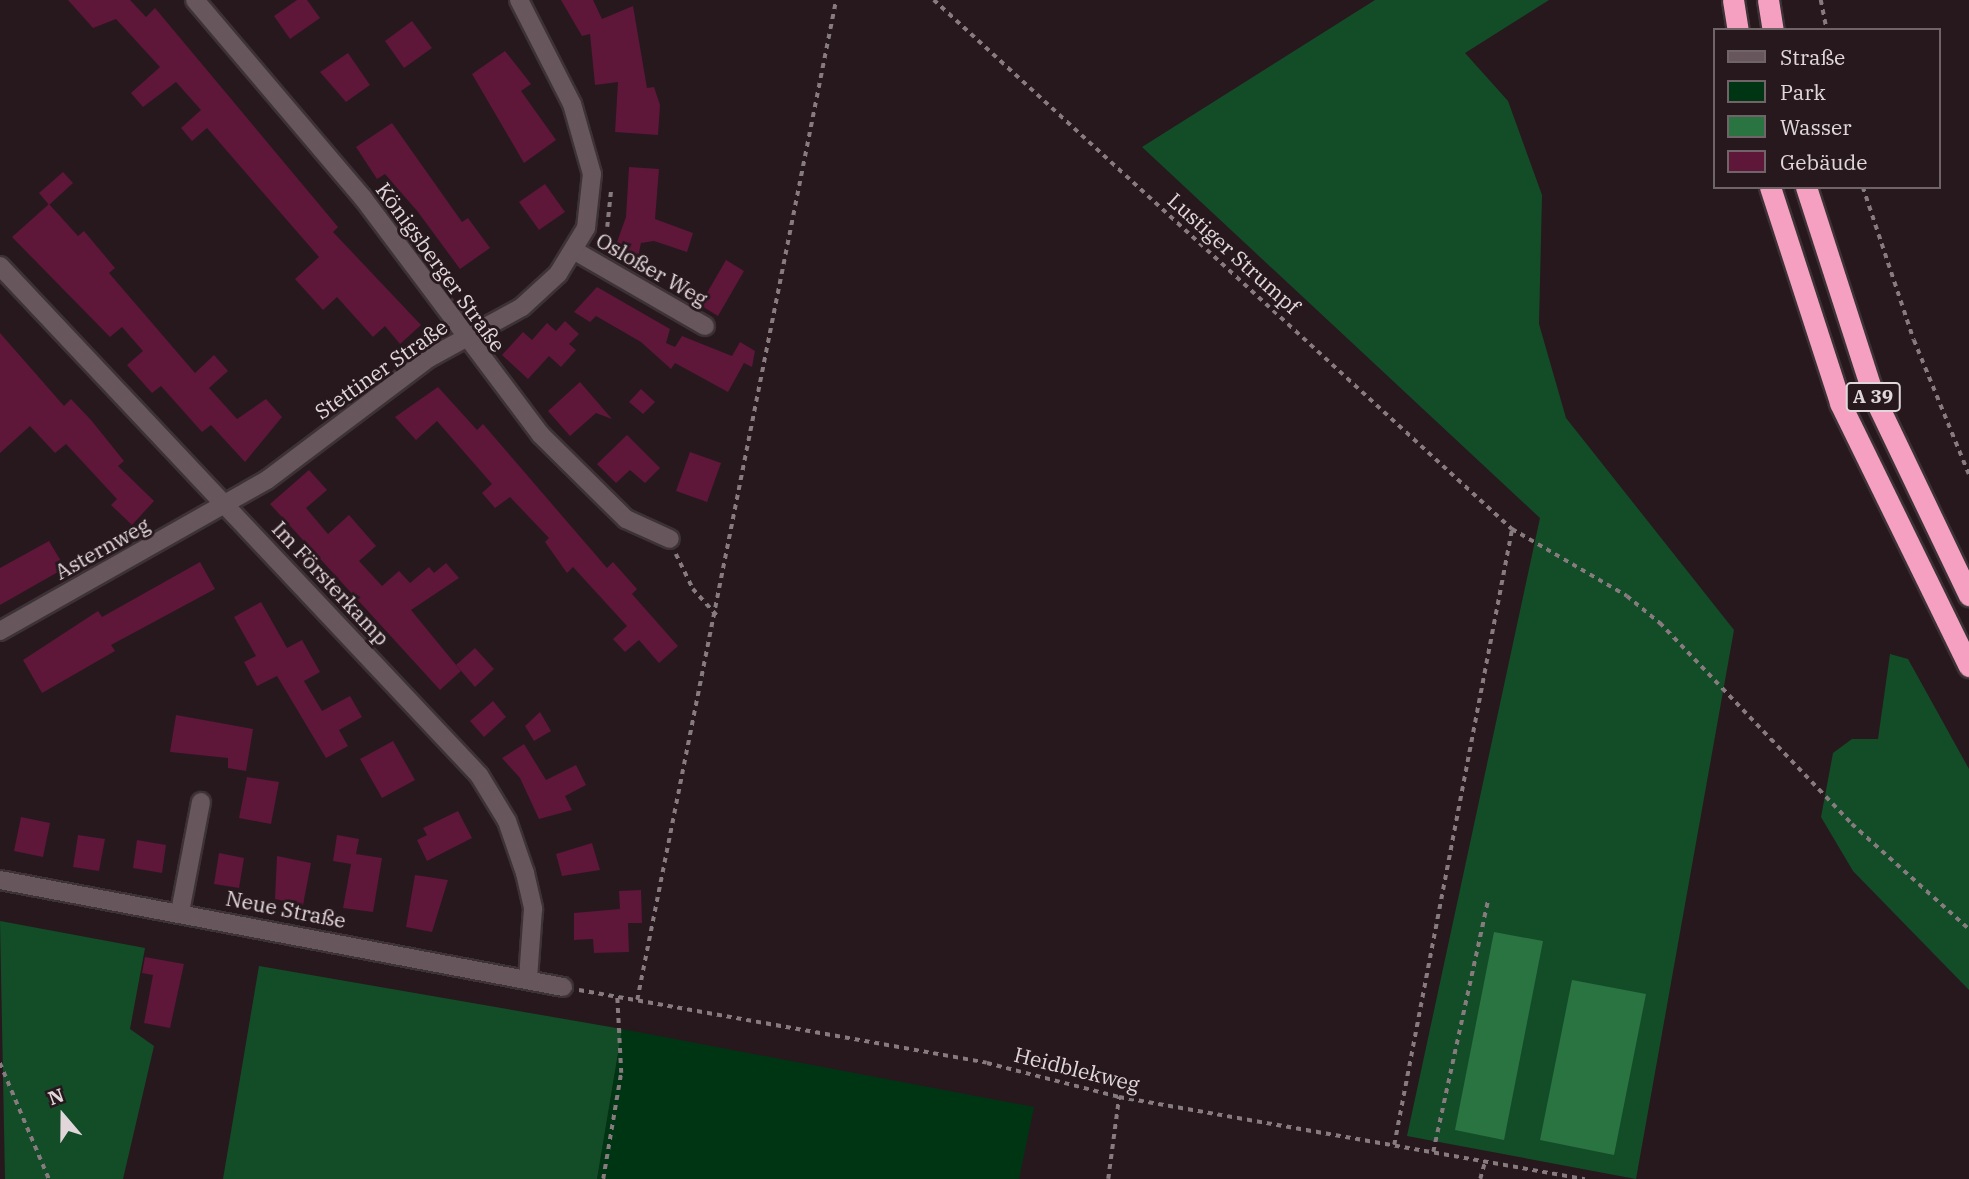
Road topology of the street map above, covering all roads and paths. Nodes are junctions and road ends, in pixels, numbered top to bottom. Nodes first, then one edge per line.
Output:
1 (195, 0) edge
2 (519, 0) edge
3 (836, 0) edge
4 (934, 0) edge
5 (1733, 0) edge
6 (1768, 0) edge
7 (1821, 0) edge
8 (1738, 28) edge
9 (1773, 28) edge
10 (1827, 28) edge
11 (1771, 189) edge
12 (1807, 189) edge
13 (1864, 189) edge
14 (575, 251) junction
15 (0, 266) edge
16 (705, 326) dead end
17 (466, 338) junction
18 (1969, 474) edge
19 (226, 504) junction
20 (1512, 529) junction
21 (670, 539) joint
22 (1969, 595) edge
23 (717, 616) junction
24 (0, 631) edge
25 (1969, 666) edge
26 (201, 802) dead end
27 (0, 880) edge
28 (1488, 899) dead end
29 (180, 912) junction
30 (1969, 929) edge
31 (528, 979) junction
32 (563, 987) joint
33 (617, 997) junction
34 (637, 1000) junction
35 (0, 1063) edge
36 (1119, 1097) junction
37 (1394, 1145) junction
38 (1433, 1152) junction
39 (1485, 1161) junction
40 (48, 1179) edge
41 (603, 1179) edge
42 (1108, 1179) edge
43 (1480, 1179) edge
44 (1585, 1179) edge

1 - 17 street, Königsberger Straße
2 - 14 street, Stettiner Straße
3 - 23 path
4 - 20 path, Lustiger Strumpf
5 - 8 highway
6 - 9 highway
7 - 10 path
11 - 25 highway, A 39
12 - 22 highway, A 39
13 - 18 path
14 - 16 street, Osloßer Weg
14 - 17 street, Stettiner Straße
15 - 19 street, Im Försterkamp
17 - 19 street, Stettiner Straße
17 - 21 street, Königsberger Straße
19 - 24 street, Asternweg
19 - 31 street, Im Försterkamp
20 - 30 path, Lustiger Strumpf
20 - 37 path
21 - 23 path
23 - 34 path
26 - 29 street
27 - 29 street, Neue Straße
28 - 38 path
29 - 31 street, Neue Straße
31 - 32 street, Neue Straße
32 - 33 path, Heidblekweg
33 - 34 path, Heidblekweg
33 - 41 path
34 - 36 path, Heidblekweg
35 - 40 path
36 - 37 path, Heidblekweg
36 - 42 path
37 - 38 path, Heidblekweg
38 - 39 path, Heidblekweg
39 - 43 path
39 - 44 path, Heidblekweg

